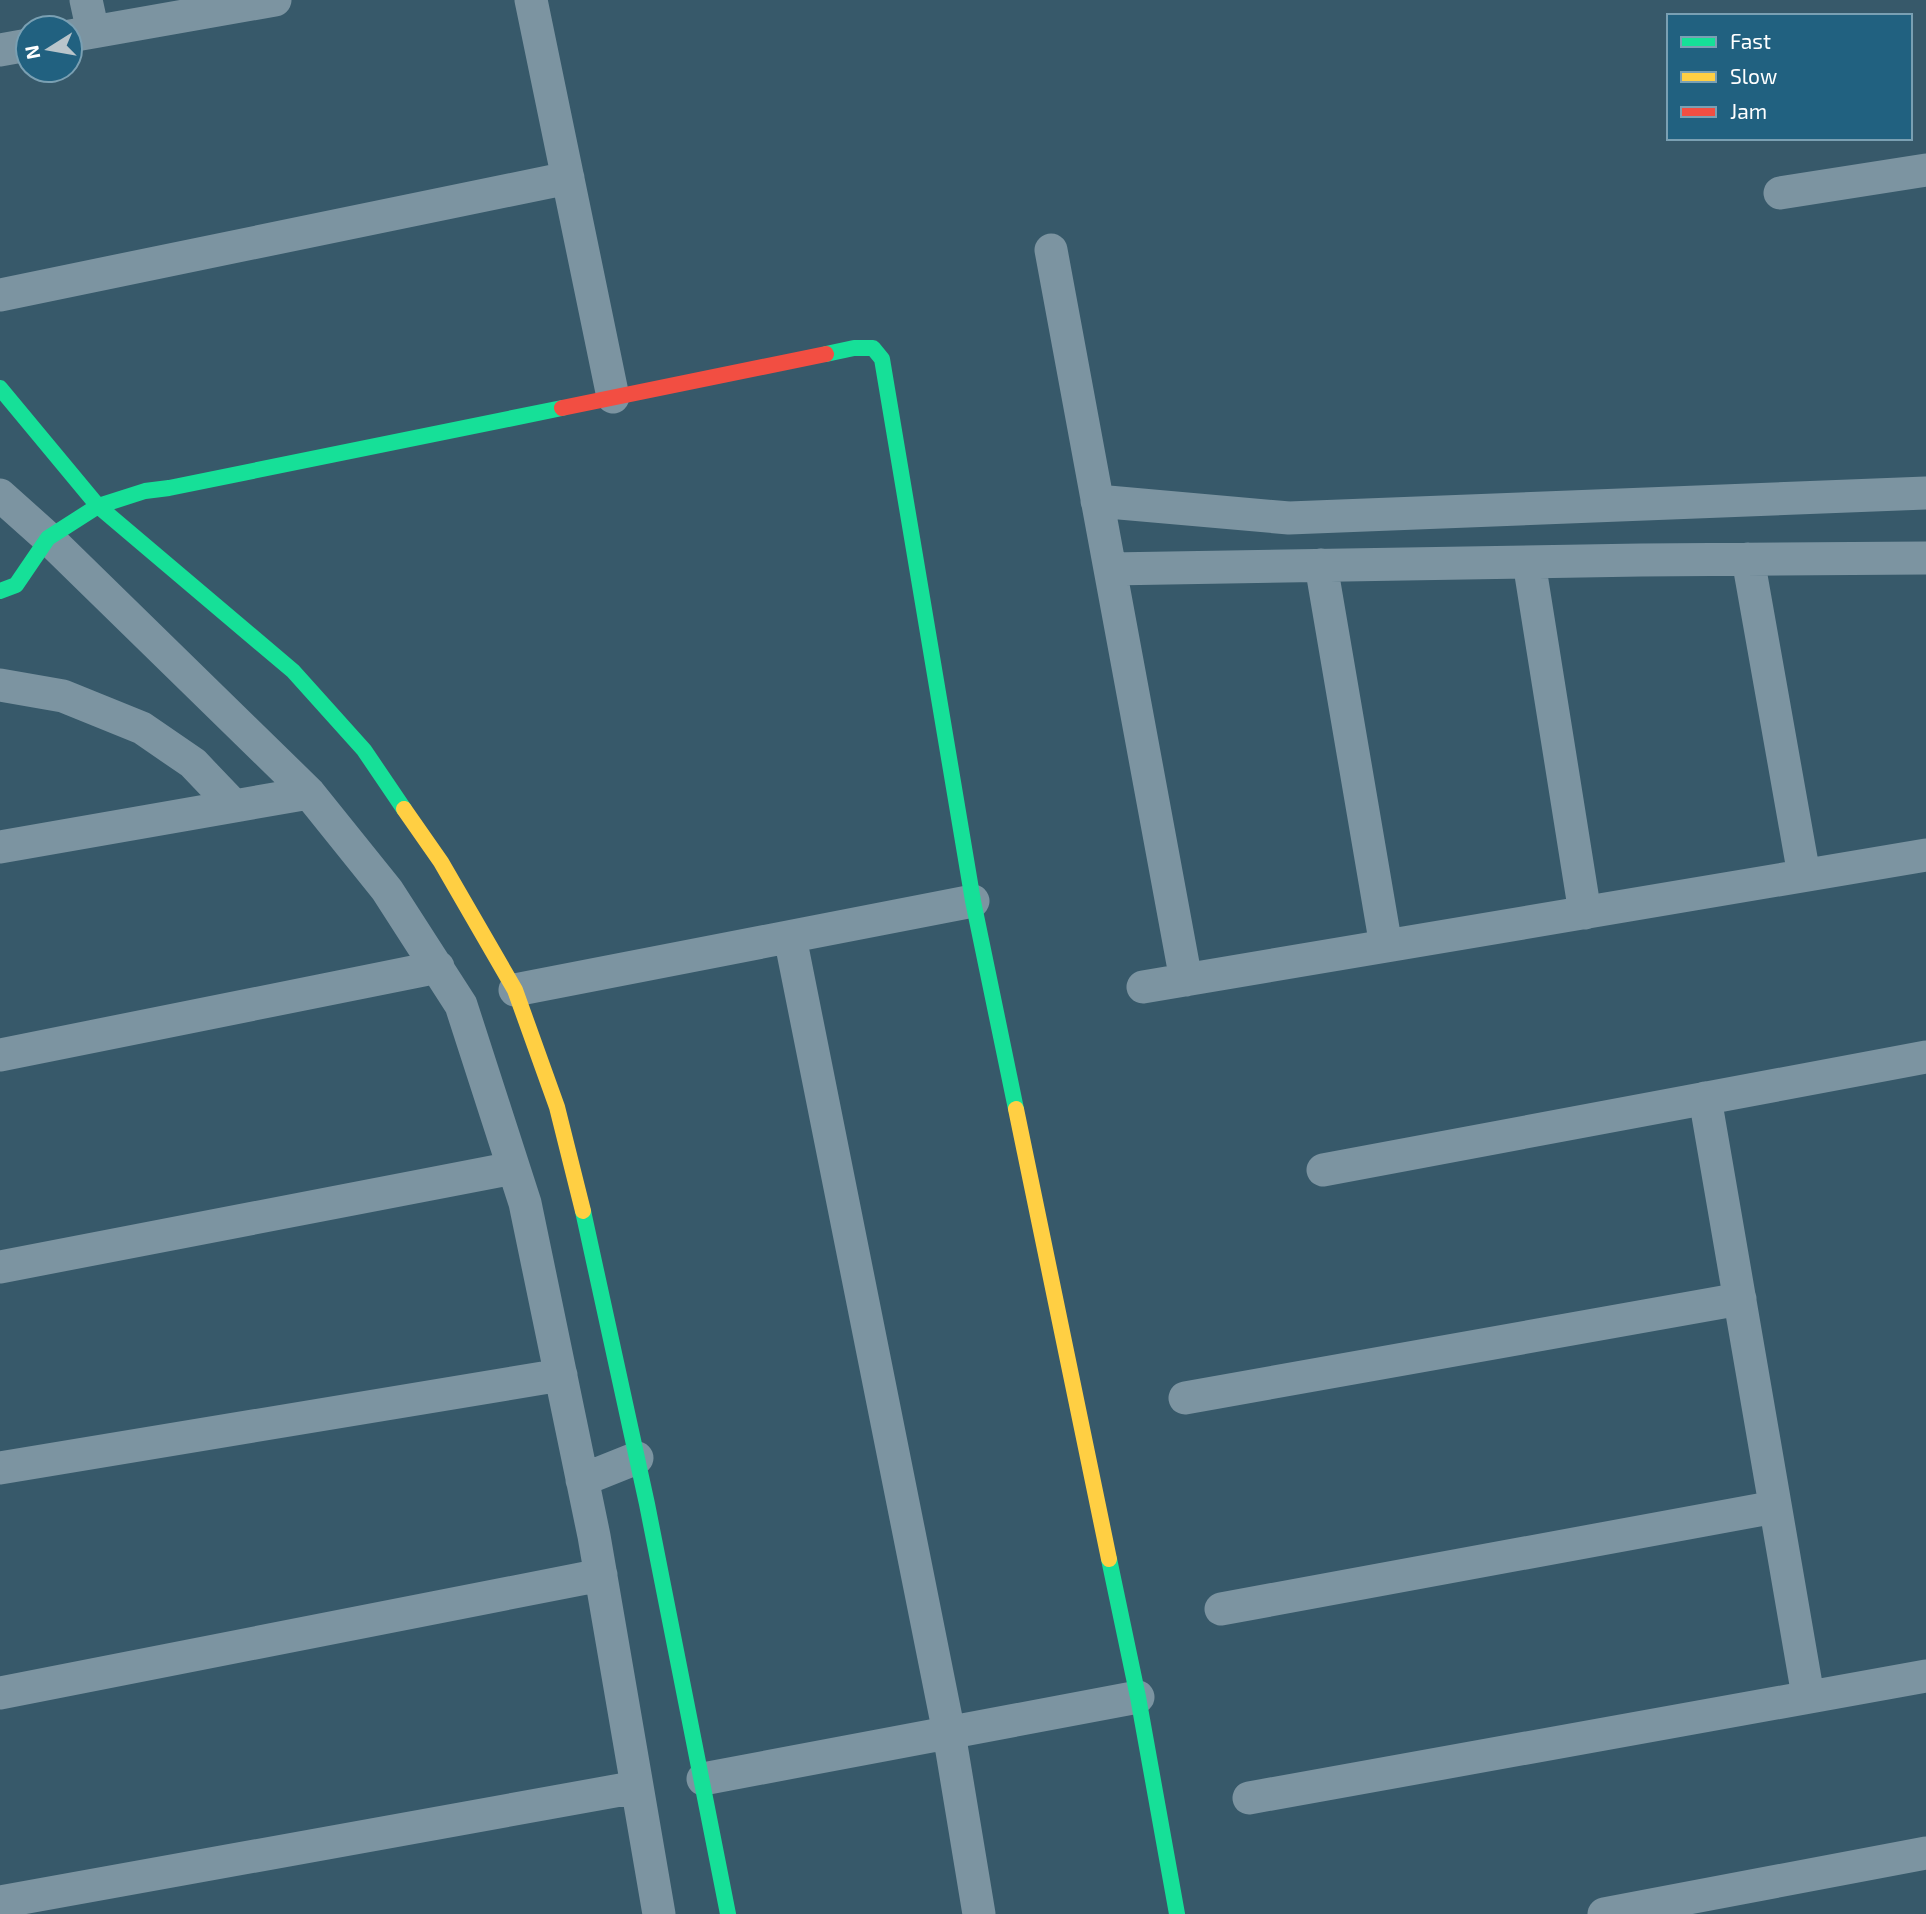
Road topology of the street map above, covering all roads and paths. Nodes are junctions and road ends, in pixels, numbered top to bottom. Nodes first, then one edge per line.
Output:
1 (275, 0) edge
2 (531, 0) edge
3 (84, 23) edge
4 (1926, 170) edge
5 (568, 178) junction
6 (1780, 193) dead end
7 (1051, 250) dead end
8 (0, 295) edge
9 (0, 388) edge
10 (612, 397) junction
11 (1926, 493) edge
12 (0, 495) edge
13 (1097, 501) junction
14 (98, 506) junction
15 (0, 530) edge
16 (48, 538) junction
17 (1926, 558) edge
18 (1748, 559) junction
19 (1529, 562) junction
20 (1321, 565) junction
21 (1110, 569) junction
22 (0, 591) edge
23 (0, 685) edge
24 (309, 793) junction
25 (234, 806) junction
26 (0, 848) edge
27 (1926, 855) edge
28 (1804, 875) junction
29 (973, 901) junction
30 (1585, 912) junction
31 (790, 937) junction
32 (1386, 946) junction
33 (438, 967) junction
34 (1186, 980) junction
35 (1143, 987) dead end
36 (515, 990) junction
37 (0, 1055) edge
38 (1926, 1057) edge
39 (1706, 1098) junction
40 (513, 1168) junction
41 (1323, 1170) dead end
42 (0, 1267) edge
43 (1740, 1299) junction
44 (561, 1375) junction
45 (1185, 1398) dead end
46 (637, 1458) junction
47 (0, 1468) edge
48 (582, 1480) junction
49 (1775, 1507) junction
50 (601, 1575) junction
51 (1221, 1609) dead end
52 (1926, 1676) edge
53 (0, 1693) edge
54 (1808, 1696) junction
55 (1138, 1697) junction
56 (949, 1733) junction
57 (703, 1779) junction
58 (637, 1787) junction
59 (1249, 1798) dead end
60 (1926, 1853) edge
61 (0, 1902) edge
62 (659, 1914) edge
63 (728, 1914) edge
64 (979, 1914) edge
65 (1177, 1914) edge
66 (1604, 1914) edge

1 - 3 street
2 - 5 street
4 - 6 street
5 - 8 street
5 - 10 street
7 - 13 street
9 - 14 street
10 - 14 street
10 - 29 street
11 - 13 street
12 - 16 street
13 - 21 street
14 - 16 street
14 - 36 street
15 - 16 street
16 - 22 street
16 - 24 street
17 - 18 street
18 - 19 street
18 - 28 street
19 - 20 street
19 - 30 street
20 - 21 street
20 - 32 street
21 - 34 street
23 - 25 street
24 - 25 street
24 - 33 street
25 - 26 street
27 - 28 street
28 - 30 street
29 - 31 street
29 - 55 street
30 - 32 street
31 - 36 street
31 - 56 street
32 - 34 street
33 - 37 street
33 - 40 street
34 - 35 street
36 - 46 street
38 - 39 street
39 - 41 street
39 - 43 street
40 - 42 street
40 - 44 street
43 - 45 street
43 - 49 street
44 - 47 street
44 - 48 street
46 - 48 street
46 - 57 street
48 - 50 street
49 - 51 street
49 - 54 street
50 - 53 street
50 - 58 street
52 - 54 street
54 - 59 street
55 - 56 street
55 - 65 street
56 - 57 street
56 - 64 street
57 - 63 street
58 - 61 street
58 - 62 street
60 - 66 street

